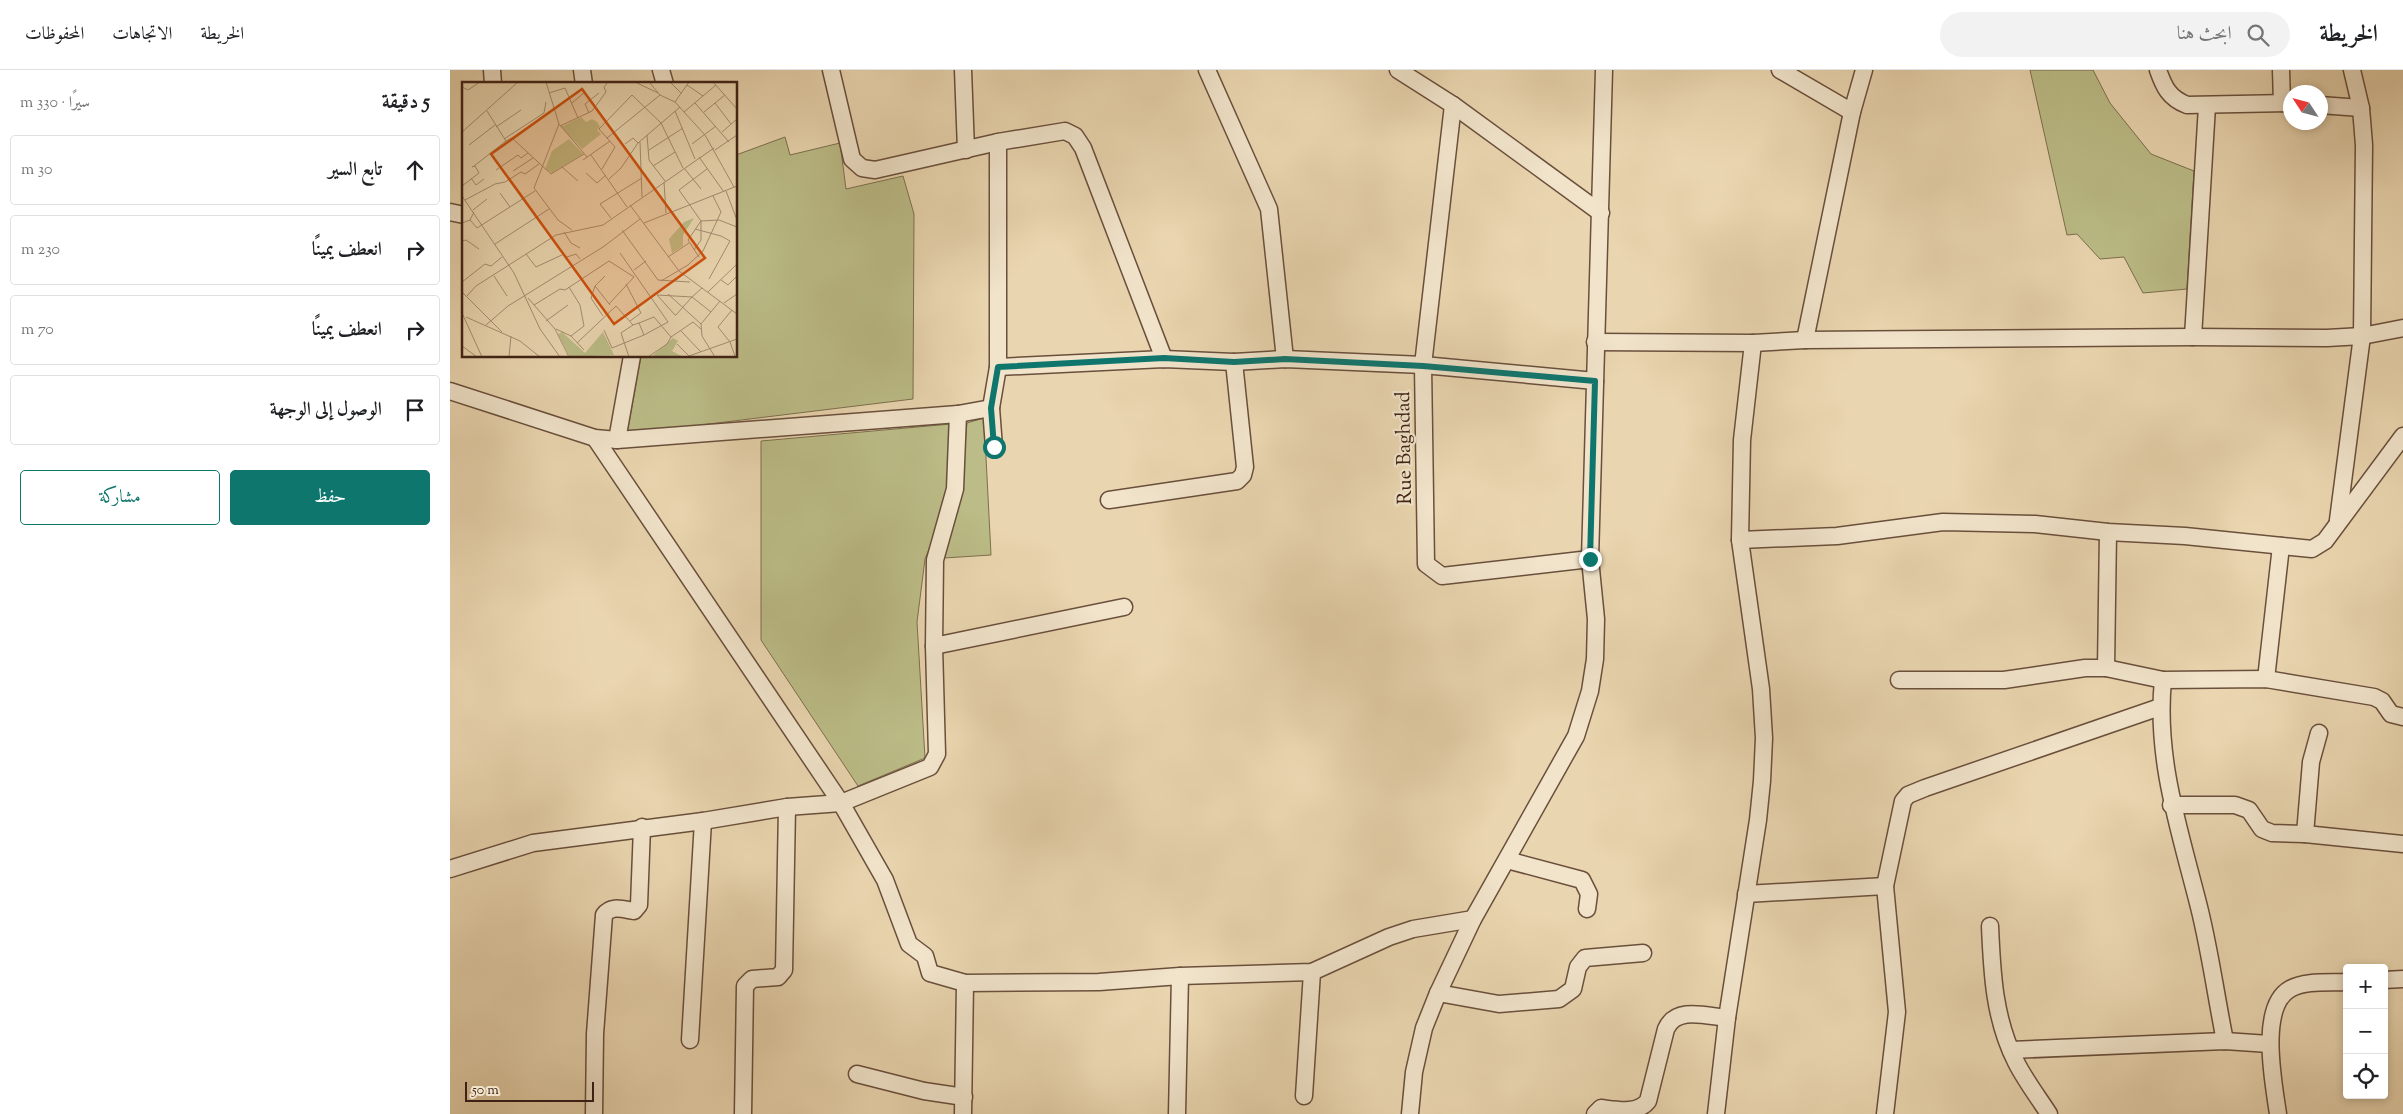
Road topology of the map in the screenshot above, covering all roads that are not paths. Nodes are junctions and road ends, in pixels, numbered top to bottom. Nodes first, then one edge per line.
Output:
1 (661, 70) edge
2 (831, 70) edge
3 (963, 70) edge
4 (1207, 70) edge
5 (1398, 70) edge
6 (1604, 70) edge
7 (1780, 70) edge
8 (1864, 70) edge
9 (2158, 70) edge
10 (2281, 70) edge
11 (2352, 70) edge
12 (665, 82) edge
13 (2283, 85) edge
14 (2283, 103) edge
15 (1453, 105) junction
16 (2207, 106) junction
17 (2328, 106) edge
18 (2361, 108) junction
19 (1852, 112) junction
20 (998, 142) junction
21 (966, 150) junction
22 (1601, 213) junction
23 (2403, 328) edge
24 (2362, 336) junction
25 (2192, 337) junction
26 (1805, 340) junction
27 (1595, 342) junction
28 (1753, 343) junction
29 (632, 358) edge
30 (1164, 358) junction
31 (1285, 359) junction
32 (1234, 362) junction
33 (1423, 366) junction
34 (998, 367) junction
35 (1595, 381) junction
36 (450, 391) edge
37 (991, 408) junction
38 (958, 414) junction
39 (2403, 436) edge
40 (595, 438) junction
41 (617, 440) junction
42 (994, 447) dead end
43 (1109, 500) dead end
44 (2338, 522) junction
45 (2108, 532) junction
46 (1740, 540) junction
47 (2281, 546) junction
48 (1590, 559) junction
49 (1124, 607) dead end
50 (934, 646) junction
51 (2106, 668) junction
52 (2266, 679) junction
53 (1899, 680) dead end
54 (2163, 680) junction
55 (2160, 706) junction
56 (2403, 717) edge
57 (2319, 733) dead end
58 (841, 803) junction
59 (2171, 805) junction
60 (787, 807) junction
61 (703, 821) junction
62 (642, 827) junction
63 (2305, 834) junction
64 (2403, 844) edge
65 (1507, 860) junction
66 (450, 869) edge
67 (1885, 886) junction
68 (1746, 894) junction
69 (1587, 909) dead end
70 (1473, 919) junction
71 (1990, 926) dead end
72 (1643, 953) dead end
73 (1312, 972) junction
74 (1180, 976) junction
75 (2403, 979) edge
76 (2388, 980) edge
77 (2343, 982) edge
78 (965, 983) junction
79 (1438, 993) junction
80 (1726, 1018) junction
81 (690, 1040) dead end
82 (2225, 1041) junction
83 (2269, 1044) junction
84 (2010, 1050) junction
85 (857, 1074) dead end
86 (1304, 1096) dead end
87 (964, 1097) junction
88 (594, 1114) edge
89 (742, 1114) edge
90 (963, 1114) edge
91 (1176, 1114) edge
92 (1410, 1114) edge
93 (1595, 1114) edge
94 (1716, 1114) edge
95 (1885, 1114) edge
96 (2049, 1114) edge
97 (2278, 1114) edge

1 - 12 street
2 - 21 street
3 - 21 street
4 - 31 street
5 - 15 street
6 - 22 street
7 - 19 street
8 - 19 street
9 - 16 street
10 - 13 street
11 - 18 street
14 - 16 street
15 - 22 street
15 - 33 street, Rue Baghdad
16 - 25 street
17 - 18 street
18 - 24 street
19 - 26 street
20 - 21 street
20 - 30 street
20 - 34 street
22 - 27 street
23 - 24 street
24 - 25 street
24 - 44 street
25 - 26 street
26 - 28 street
27 - 28 street
27 - 35 street
28 - 46 street
29 - 41 street
30 - 32 street
30 - 34 street
31 - 32 street
31 - 33 street
32 - 43 street
33 - 35 street
33 - 48 street, Rue Baghdad
34 - 37 street
35 - 48 street
36 - 40 street
37 - 38 street
37 - 42 street
38 - 41 street
38 - 50 street
39 - 44 street
40 - 41 street
40 - 58 street
44 - 47 street
45 - 46 street
45 - 47 street
45 - 51 street
46 - 68 street
47 - 52 street
48 - 65 street
49 - 50 street
50 - 58 street
51 - 53 street
51 - 54 street
52 - 54 street
52 - 56 street
54 - 55 street
55 - 59 street
55 - 67 street
57 - 63 street
58 - 60 street
58 - 78 street
59 - 63 street
59 - 82 street
60 - 61 street
60 - 89 street
61 - 62 street
61 - 81 street
62 - 66 street
62 - 88 street
63 - 64 street
65 - 69 street
65 - 70 street
67 - 68 street
67 - 95 street
68 - 80 street
70 - 73 street
70 - 79 street
71 - 84 street
72 - 79 street
73 - 74 street
73 - 86 street
74 - 78 street
74 - 91 street
75 - 76 street
77 - 83 street
78 - 87 street
79 - 92 street
80 - 93 street
80 - 94 street
82 - 83 street
82 - 84 street
83 - 97 street
84 - 96 street
85 - 87 street
87 - 90 street

